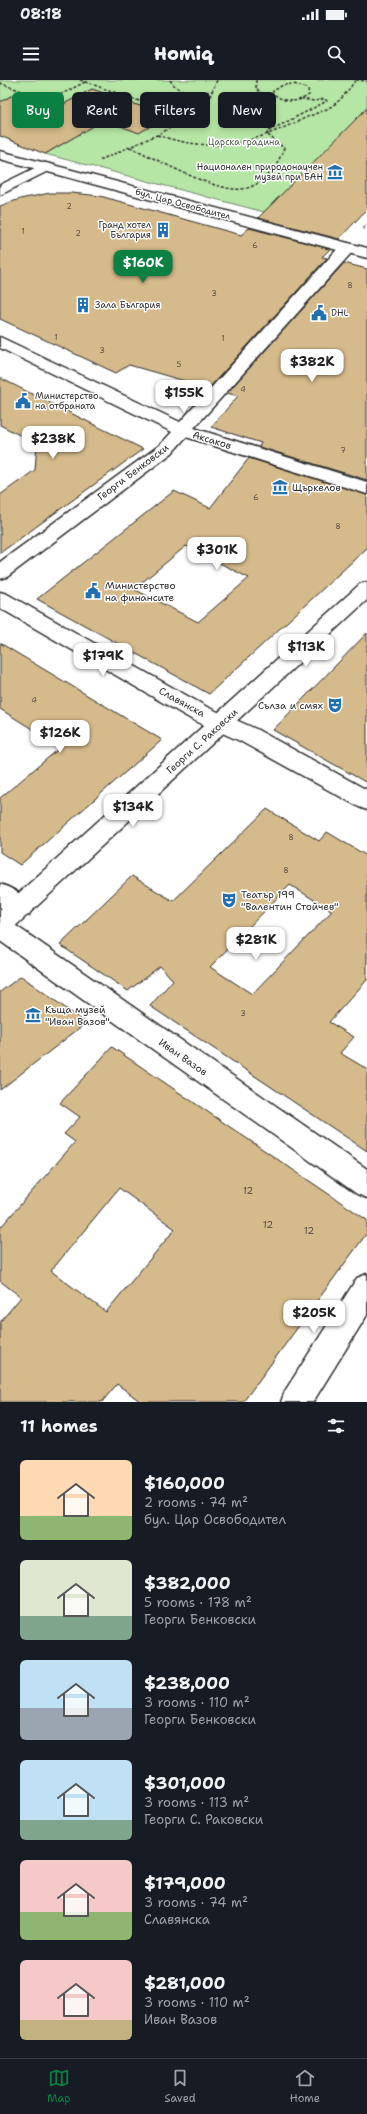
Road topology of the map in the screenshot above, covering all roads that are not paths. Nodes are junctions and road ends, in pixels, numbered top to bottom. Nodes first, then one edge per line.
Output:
1 (0, 155) edge
2 (45, 167) junction
3 (0, 191) edge
4 (347, 248) junction
5 (367, 253) edge
6 (0, 342) edge
7 (184, 431) junction
8 (367, 488) edge
9 (0, 572) edge
10 (367, 589) edge
11 (0, 599) edge
12 (222, 723) junction
13 (367, 801) edge
14 (0, 894) edge
15 (20, 908) junction
16 (0, 926) edge
17 (367, 1185) edge
18 (367, 1288) edge
19 (296, 1402) edge

1 - 2 street, бул. Цар Освободител
2 - 3 street
2 - 4 street, бул. Цар Освободител
4 - 5 street, бул. Цар Освободител
4 - 7 street, Георги Бенковски
6 - 7 street, Аксаков
7 - 8 street, Аксаков
7 - 9 street, Георги Бенковски
10 - 12 street, Георги С. Раковски
11 - 12 street, Славянска
12 - 13 street, Славянска
12 - 15 street, Георги С. Раковски
14 - 15 street
15 - 16 street, Георги С. Раковски
16 - 17 street, Иван Вазов
18 - 19 street

